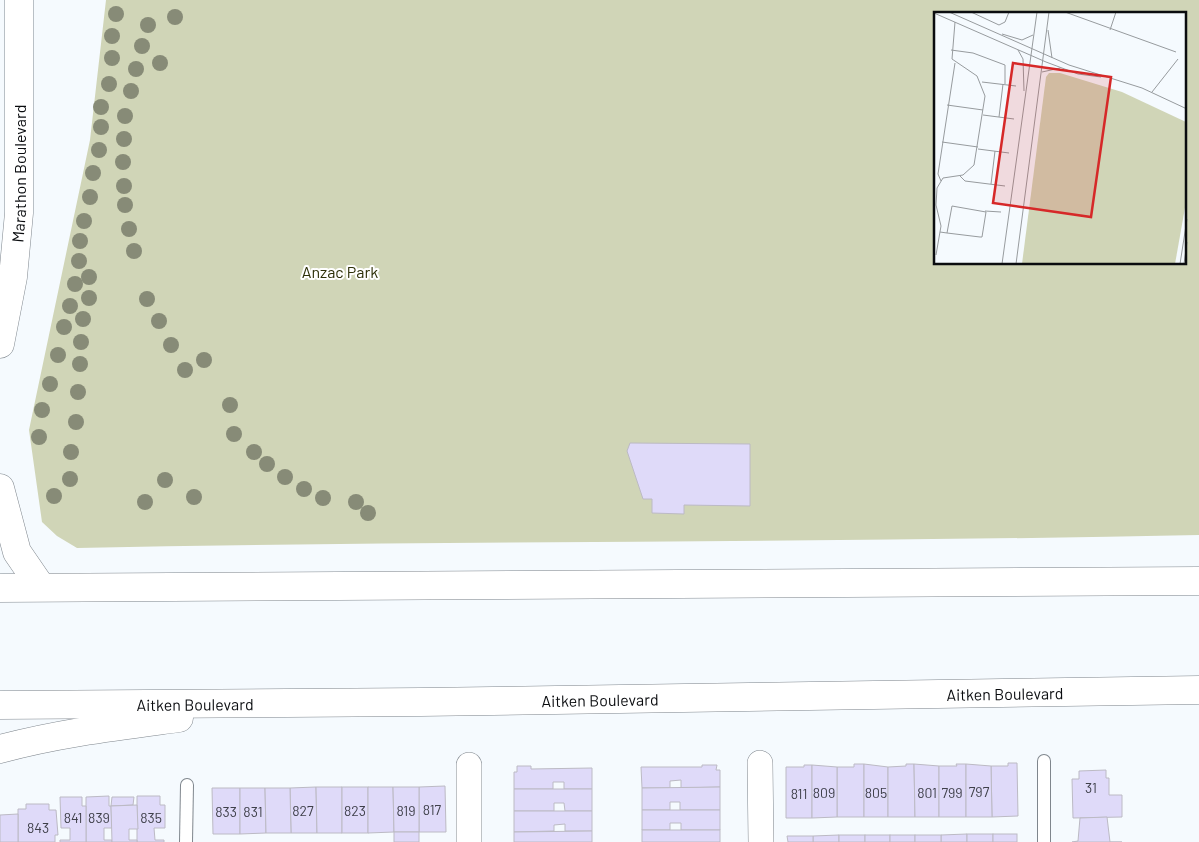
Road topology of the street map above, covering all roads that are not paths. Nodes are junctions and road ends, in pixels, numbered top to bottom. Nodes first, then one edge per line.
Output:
1 (9, 0) edge
2 (19, 0) edge
3 (0, 63) edge
4 (0, 344) edge
5 (0, 488) edge
6 (1199, 581) edge
7 (42, 587) junction
8 (0, 588) edge
9 (1199, 690) edge
10 (302, 703) junction
11 (0, 705) edge
12 (0, 749) edge
13 (1044, 761) dead end
14 (760, 763) dead end
15 (469, 765) dead end
16 (187, 785) dead end
17 (186, 842) edge
18 (469, 842) edge
19 (761, 842) edge
20 (1044, 842) edge

1 - 3 main road
2 - 4 main road, Marathon Boulevard
5 - 7 main road
6 - 7 main road
7 - 8 main road
9 - 10 main road, Aitken Boulevard
10 - 11 main road, Aitken Boulevard
10 - 12 main road
13 - 20 lane
14 - 19 street
15 - 18 street
16 - 17 lane

